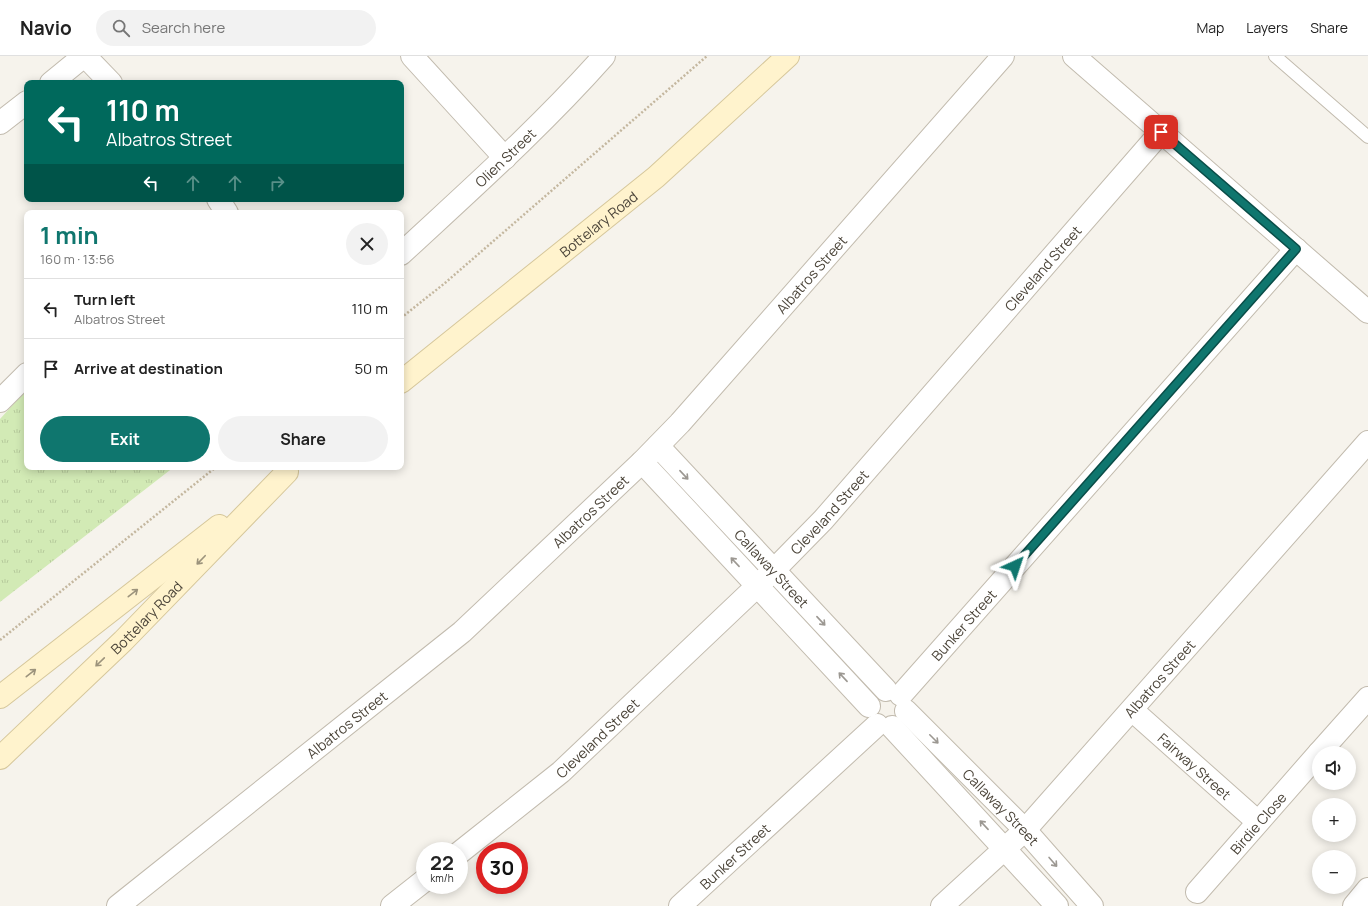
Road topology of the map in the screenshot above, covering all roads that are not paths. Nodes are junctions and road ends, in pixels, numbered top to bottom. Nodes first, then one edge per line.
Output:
1 (85, 56) edge
2 (412, 56) edge
3 (604, 56) edge
4 (788, 56) edge
5 (1003, 56) edge
6 (1074, 56) edge
7 (1275, 56) edge
8 (55, 80) edge
9 (108, 80) edge
10 (24, 104) edge
11 (0, 123) edge
12 (1161, 132) junction
13 (1368, 137) edge
14 (505, 158) junction
15 (1296, 249) junction
16 (404, 251) edge
17 (1368, 312) edge
18 (24, 377) edge
19 (404, 380) edge
20 (0, 401) edge
21 (1368, 442) edge
22 (658, 446) junction
23 (642, 462) junction
24 (291, 470) edge
25 (774, 570) junction
26 (757, 586) junction
27 (0, 697) edge
28 (1368, 698) edge
29 (889, 709) junction
30 (1132, 710) junction
31 (1325, 746) edge
32 (0, 758) edge
33 (1312, 761) edge
34 (1258, 822) junction
35 (1025, 830) junction
36 (468, 846) edge
37 (1004, 848) junction
38 (416, 887) edge
39 (1368, 890) edge
40 (1197, 892) dead end
41 (118, 906) edge
42 (392, 906) edge
43 (680, 906) edge
44 (942, 906) edge
45 (1057, 906) edge
46 (1092, 906) edge
47 (1354, 906) edge

1 - 8 street
1 - 9 street
2 - 14 street
3 - 14 street, Olien Street
4 - 19 main road, Bottelary Road
5 - 22 street, Albatros Street
6 - 12 street
7 - 13 lane
10 - 11 street
12 - 15 street
12 - 25 street, Cleveland Street
14 - 16 street, Olien Street
15 - 17 street
15 - 29 street, Bunker Street
18 - 20 street
21 - 30 street, Albatros Street
22 - 23 street, Albatros Street
22 -> 25 street, Callaway Street
26 -> 23 street, Callaway Street
23 - 41 street, Albatros Street
27 -> 24 main road, Bottelary Road
24 -> 32 main road, Bottelary Road
25 - 26 street, Cleveland Street
25 -> 29 street, Callaway Street
29 -> 26 street, Callaway Street
26 - 36 street, Cleveland Street
28 - 31 street, Birdie Close
29 -> 35 street, Callaway Street
37 -> 29 street, Callaway Street
29 - 43 street, Bunker Street
30 - 34 street, Fairway Street
30 - 35 street, Albatros Street
33 - 34 street, Birdie Close
34 - 40 street, Birdie Close
35 - 37 street, Albatros Street
35 -> 46 street, Callaway Street
37 - 44 street, Albatros Street
37 - 45 street, Callaway Street
38 - 42 street
39 - 47 street

